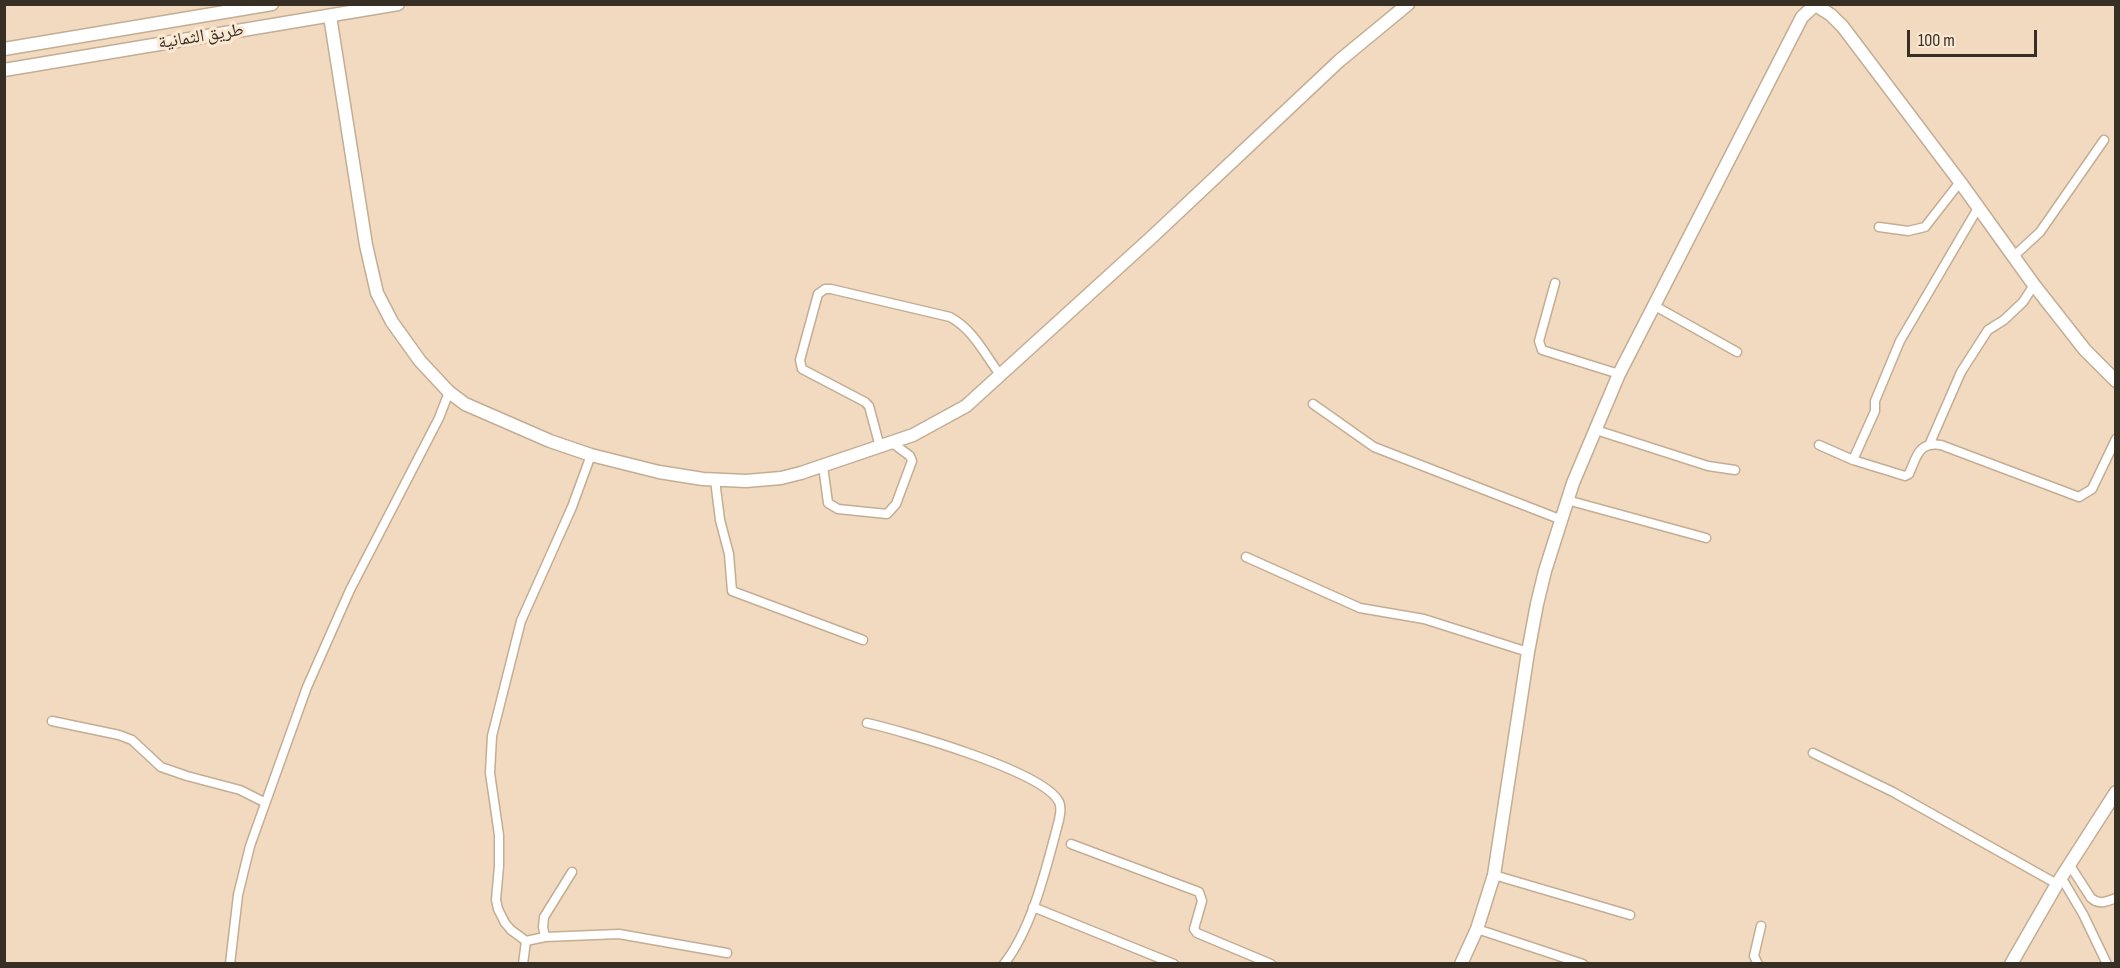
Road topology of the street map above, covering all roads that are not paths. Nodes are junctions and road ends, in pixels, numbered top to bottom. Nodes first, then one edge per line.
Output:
1 (272, 4) edge
2 (398, 4) edge
3 (1408, 4) edge
4 (1814, 5) edge
5 (330, 16) junction
6 (4, 49) edge
7 (4, 70) edge
8 (2104, 140) dead end
9 (1960, 182) junction
10 (1977, 208) junction
11 (1879, 227) dead end
12 (2014, 256) junction
13 (1555, 283) dead end
14 (2034, 285) junction
15 (1655, 306) junction
16 (1737, 352) dead end
17 (1620, 374) junction
18 (1001, 376) junction
19 (2115, 381) edge
20 (449, 392) junction
21 (1313, 404) dead end
22 (1596, 430) junction
23 (2115, 439) edge
24 (1930, 443) junction
25 (885, 445) junction
26 (1819, 445) dead end
27 (591, 455) junction
28 (1853, 460) junction
29 (824, 466) junction
30 (1735, 470) dead end
31 (715, 480) junction
32 (1567, 500) junction
33 (1562, 520) junction
34 (1706, 538) dead end
35 (1246, 556) dead end
36 (863, 640) dead end
37 (1528, 652) junction
38 (52, 721) dead end
39 (867, 723) dead end
40 (1813, 753) dead end
41 (2115, 792) edge
42 (264, 802) junction
43 (1071, 844) dead end
44 (2069, 864) junction
45 (572, 872) dead end
46 (1494, 875) junction
47 (2059, 881) junction
48 (2115, 898) edge
49 (1033, 907) junction
50 (1630, 915) dead end
51 (1761, 926) dead end
52 (1477, 929) junction
53 (546, 937) junction
54 (526, 940) junction
55 (727, 953) dead end
56 (230, 963) edge
57 (523, 963) edge
58 (1004, 963) edge
59 (1174, 963) edge
60 (1270, 963) edge
61 (1461, 963) edge
62 (1583, 963) edge
63 (1758, 963) edge
64 (2012, 963) edge
65 (2106, 963) edge

1 - 6 street
2 - 5 street, طريق الثمانية
3 - 18 street
4 - 9 street
4 - 15 street
5 - 7 street, طريق الثمانية
5 - 20 street
8 - 12 street
9 - 10 street
9 - 11 street
10 - 12 street
10 - 28 street
12 - 14 street
13 - 17 street
14 - 19 street
14 - 24 street
15 - 16 street
15 - 17 street
17 - 22 street
18 - 25 street
18 - 25 street
20 - 27 street
20 - 42 street
21 - 33 street
22 - 30 street
22 - 32 street
23 - 24 street
24 - 28 street
25 - 29 street
25 - 29 street
26 - 28 street
27 - 31 street
27 - 54 street
29 - 31 street
31 - 36 street
32 - 33 street
32 - 34 street
33 - 37 street
35 - 37 street
37 - 46 street
38 - 42 street
39 - 49 street
40 - 47 street
41 - 44 street
42 - 56 street
43 - 60 street
44 - 47 street
44 - 48 street
45 - 53 street
46 - 50 street
46 - 52 street
47 - 64 street
47 - 65 street
49 - 58 street
49 - 59 street
51 - 63 street
52 - 61 street
52 - 62 street
53 - 54 street
53 - 55 street
54 - 57 street

